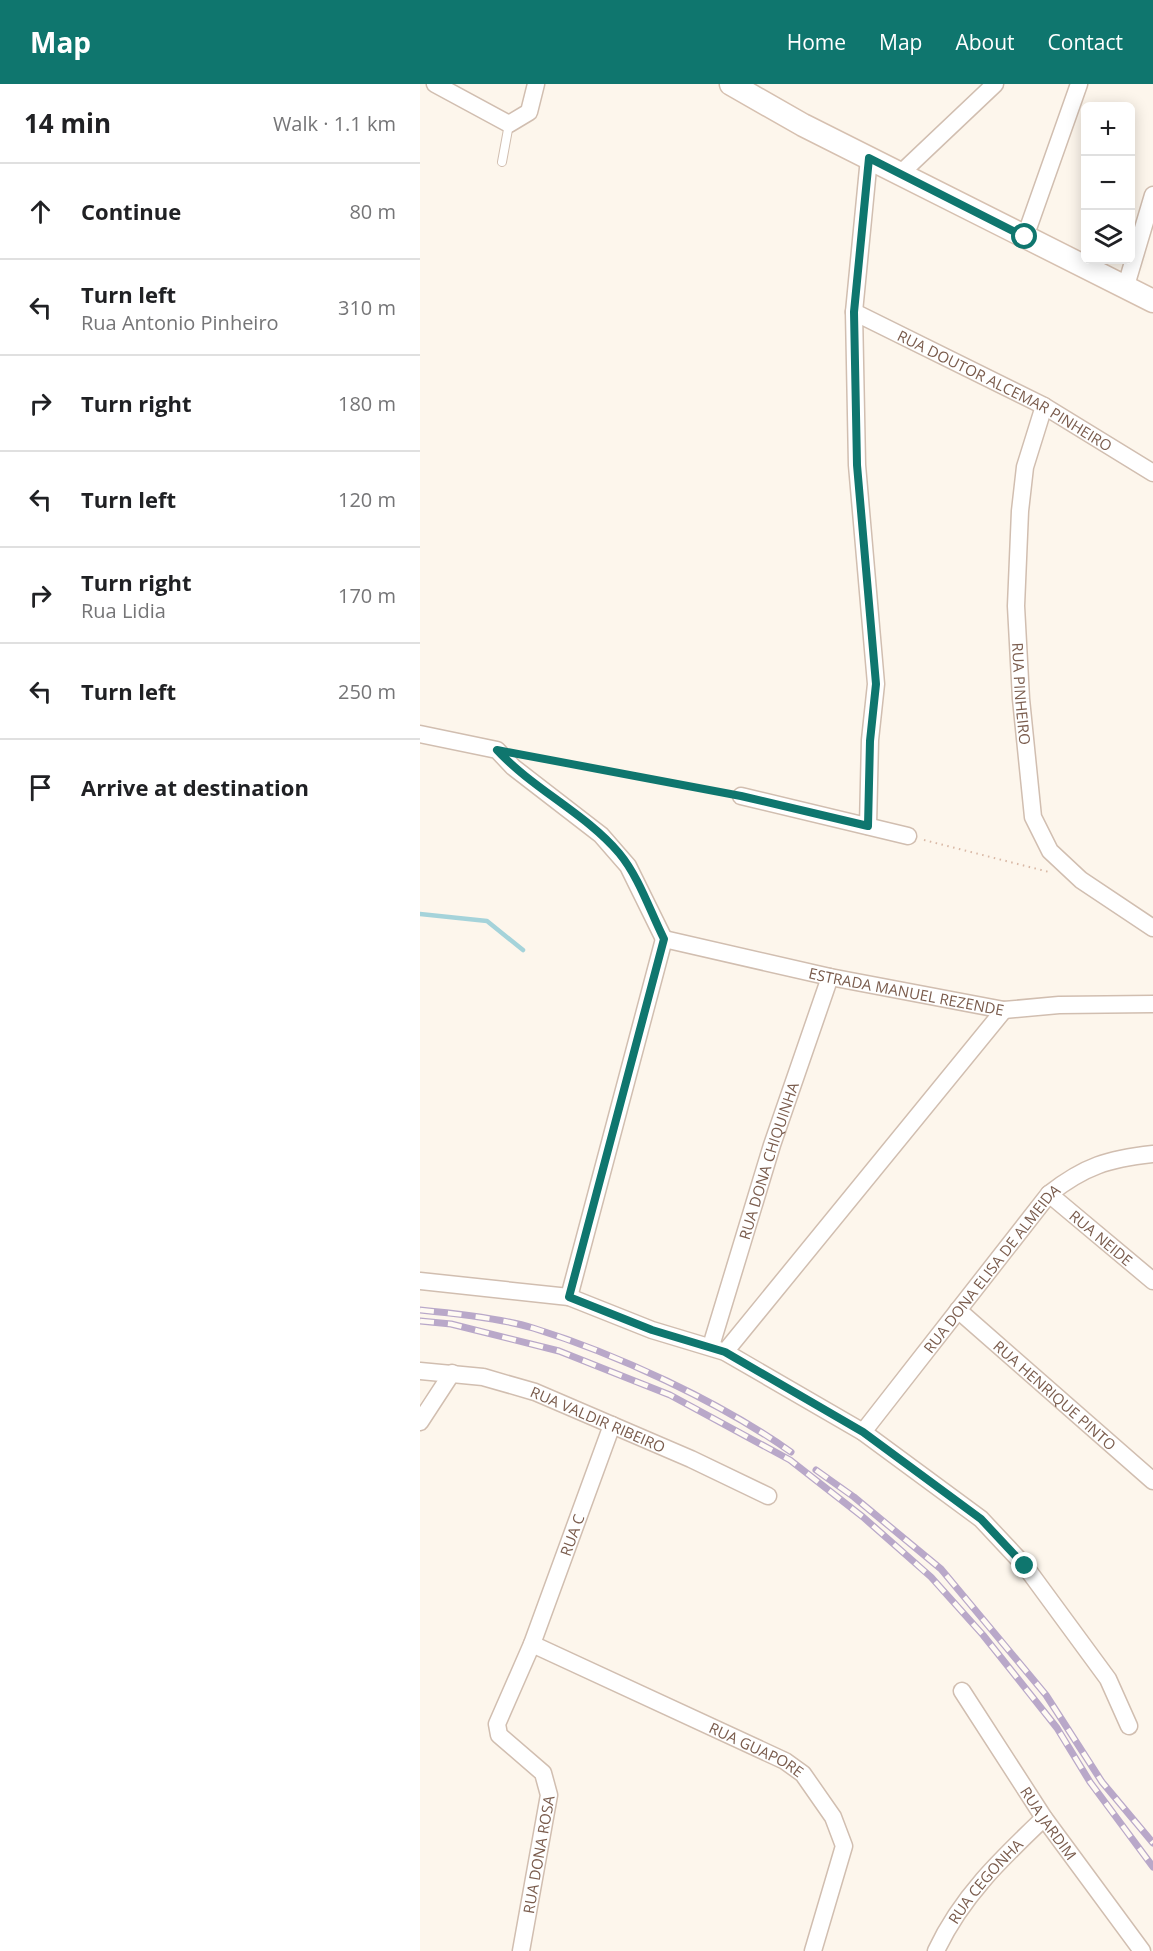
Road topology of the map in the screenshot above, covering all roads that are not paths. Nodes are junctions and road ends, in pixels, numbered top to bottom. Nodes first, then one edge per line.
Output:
1 (435, 84) edge
2 (536, 84) edge
3 (995, 84) edge
4 (1079, 84) edge
5 (746, 87) edge
6 (509, 124) junction
7 (869, 158) junction
8 (502, 162) dead end
9 (900, 174) junction
10 (1153, 195) edge
11 (1025, 237) junction
12 (1125, 289) junction
13 (1153, 302) edge
14 (854, 312) junction
15 (1044, 406) junction
16 (1153, 473) edge
17 (420, 734) edge
18 (741, 796) road end
19 (868, 826) junction
20 (908, 836) road end
21 (1153, 928) edge
22 (664, 939) junction
23 (830, 977) junction
24 (1153, 1004) edge
25 (1004, 1010) junction
26 (1153, 1154) edge
27 (1049, 1194) junction
28 (420, 1281) edge
29 (1153, 1281) edge
30 (569, 1297) junction
31 (958, 1310) junction
32 (718, 1349) junction
33 (420, 1371) edge
34 (452, 1373) junction
35 (420, 1422) edge
36 (612, 1425) junction
37 (863, 1432) junction
38 (1153, 1481) edge
39 (768, 1496) dead end
40 (532, 1644) junction
41 (962, 1691) dead end
42 (1129, 1726) dead end
43 (1044, 1818) junction
44 (521, 1951) edge
45 (813, 1951) edge
46 (936, 1951) edge
47 (1142, 1951) edge

1 - 6 street
2 - 6 street
3 - 9 street
4 - 11 street
5 - 7 main road
6 - 8 lane
7 - 9 main road
7 - 14 street
9 - 11 main road
10 - 12 street
11 - 12 main road
12 - 13 main road
14 - 15 street, RUA DOUTOR ALCEMAR PINHEIRO
14 - 19 street
15 - 16 street, RUA DOUTOR ALCEMAR PINHEIRO
15 - 21 street, RUA PINHEIRO
17 - 22 street
18 - 19 street
19 - 20 street
22 - 23 street, ESTRADA MANUEL REZENDE
22 - 30 street
23 - 25 street, ESTRADA MANUEL REZENDE
23 - 32 street, RUA DONA CHIQUINHA
24 - 25 street, ESTRADA MANUEL REZENDE
25 - 32 street
26 - 27 street, RUA DONA ELISA DE ALMEIDA
27 - 29 street, RUA NEIDE
27 - 31 street, RUA DONA ELISA DE ALMEIDA
28 - 30 street
30 - 32 street
31 - 37 street, RUA DONA ELISA DE ALMEIDA
31 - 38 street, RUA HENRIQUE PINTO
32 - 37 street
33 - 34 street, RUA VALDIR RIBEIRO
34 - 35 street
34 - 36 street, RUA VALDIR RIBEIRO
36 - 39 street, RUA VALDIR RIBEIRO
36 - 40 street, RUA C
37 - 42 street
40 - 44 street, RUA DONA ROSA
40 - 45 street, RUA GUAPORE
41 - 43 street, RUA JARDIM
43 - 46 street, RUA CEGONHA
43 - 47 street, RUA JARDIM

